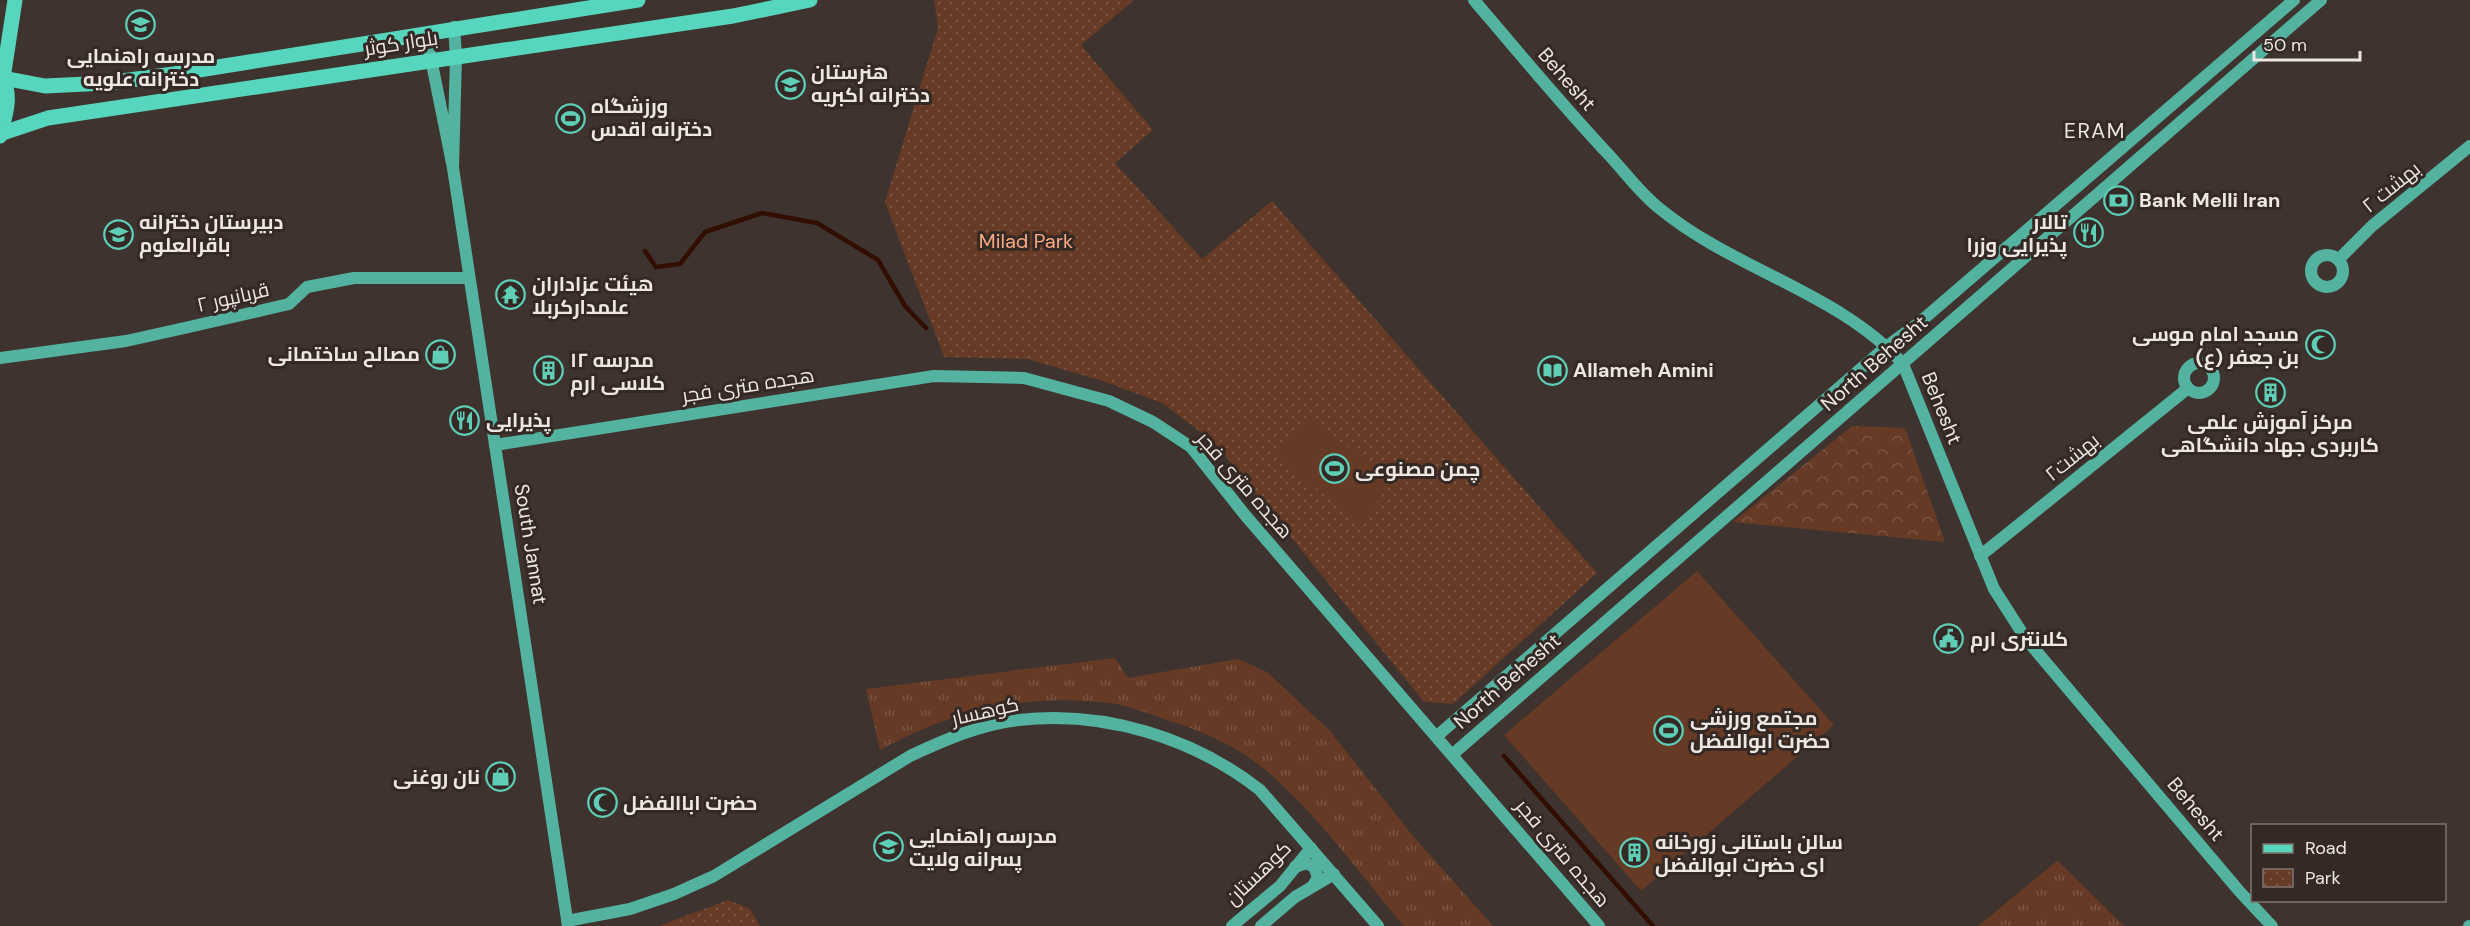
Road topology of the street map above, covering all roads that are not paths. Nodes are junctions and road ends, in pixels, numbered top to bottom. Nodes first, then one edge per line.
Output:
1 (638, 0) edge
2 (810, 0) edge
3 (1474, 0) edge
4 (2294, 0) edge
5 (2321, 0) edge
6 (9, 8) edge
7 (454, 27) junction
8 (426, 34) junction
9 (456, 56) junction
10 (430, 60) junction
11 (174, 74) junction
12 (2, 78) edge
13 (178, 99) junction
14 (0, 134) edge
15 (2470, 147) edge
16 (453, 168) junction
17 (2338, 260) dead end
18 (468, 278) junction
19 (1887, 346) junction
20 (0, 358) edge
21 (1904, 364) junction
22 (2187, 389) dead end
23 (495, 445) junction
24 (1980, 556) junction
25 (1437, 736) junction
26 (1453, 754) junction
27 (1311, 848) junction
28 (1295, 867) junction
29 (1334, 874) junction
30 (1313, 886) junction
31 (568, 923) edge
32 (1232, 926) edge
33 (1260, 926) edge
34 (1378, 926) edge
35 (1599, 926) edge
36 (2272, 926) edge

1 - 7 main road, بلوار کوثر
2 - 9 main road, بلوار کوثر
3 - 19 main road, Behesht
4 - 19 main road, North Behesht
5 - 21 main road, North Behesht
6 - 12 main road
7 - 8 main road, بلوار کوثر
7 - 9 main road
8 - 10 main road
8 - 11 main road, بلوار کوثر
9 - 10 main road, بلوار کوثر
9 - 16 main road
10 - 13 main road, بلوار کوثر
10 - 16 main road
11 - 12 main road, بلوار کوثر
11 - 13 main road
12 - 14 main road
13 - 14 main road, بلوار کوثر
15 - 17 main road, بهشت ۲
16 - 18 main road, South Jannat
18 - 20 main road, قربانپور ۲
18 - 23 main road, South Jannat
19 - 21 main road, Behesht
19 - 25 main road, North Behesht
21 - 24 main road, Behesht
21 - 26 main road, North Behesht
22 - 24 main road, بهشت۲
23 - 25 main road, هجده متری فجر
23 - 31 main road, South Jannat
24 - 36 main road, Behesht
25 - 26 main road, هجده متری فجر
26 - 35 main road, هجده متری فجر
27 - 28 main road, کوهستان
27 - 29 main road, کوهسار
27 - 31 main road, کوهسار
28 - 30 main road
28 - 32 main road, کوهستان
29 - 30 main road, کوهستان
29 - 34 main road, کوهسار
30 - 33 main road, کوهستان

